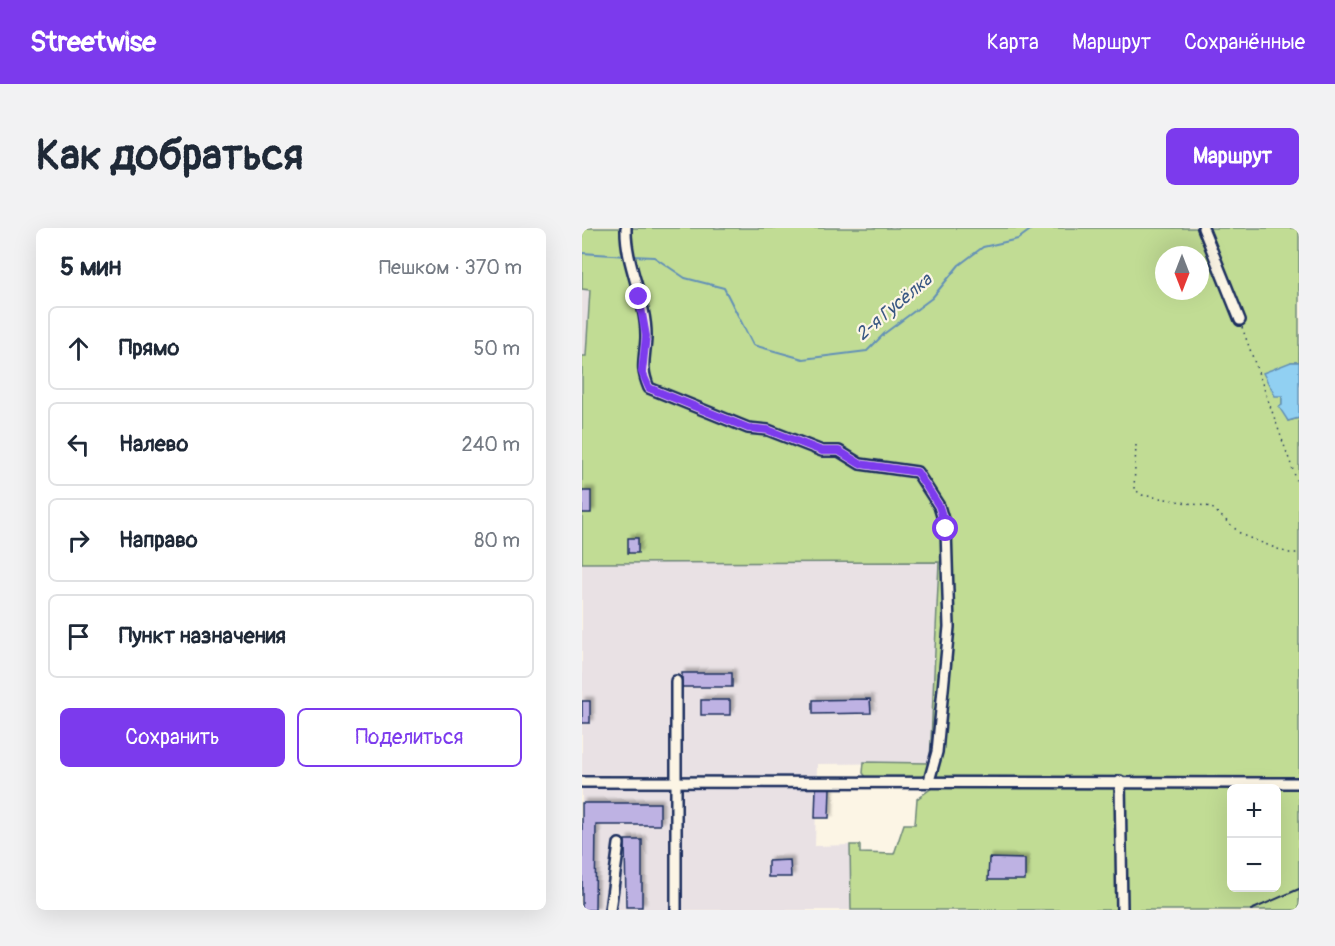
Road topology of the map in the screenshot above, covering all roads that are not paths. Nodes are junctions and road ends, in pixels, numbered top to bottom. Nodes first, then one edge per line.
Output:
1 (626, 228) edge
2 (1203, 228) edge
3 (1240, 320) road end
4 (676, 681) dead end
5 (929, 781) junction
6 (1120, 781) junction
7 (582, 782) edge
8 (1299, 783) edge
9 (677, 784) junction
10 (619, 844) dead end
11 (610, 910) edge
12 (676, 910) edge
13 (1122, 910) edge

1 - 5 street
2 - 3 street
4 - 9 street
5 - 6 street
5 - 9 street
6 - 8 street
6 - 13 street
7 - 9 street
9 - 12 street
10 - 11 street

